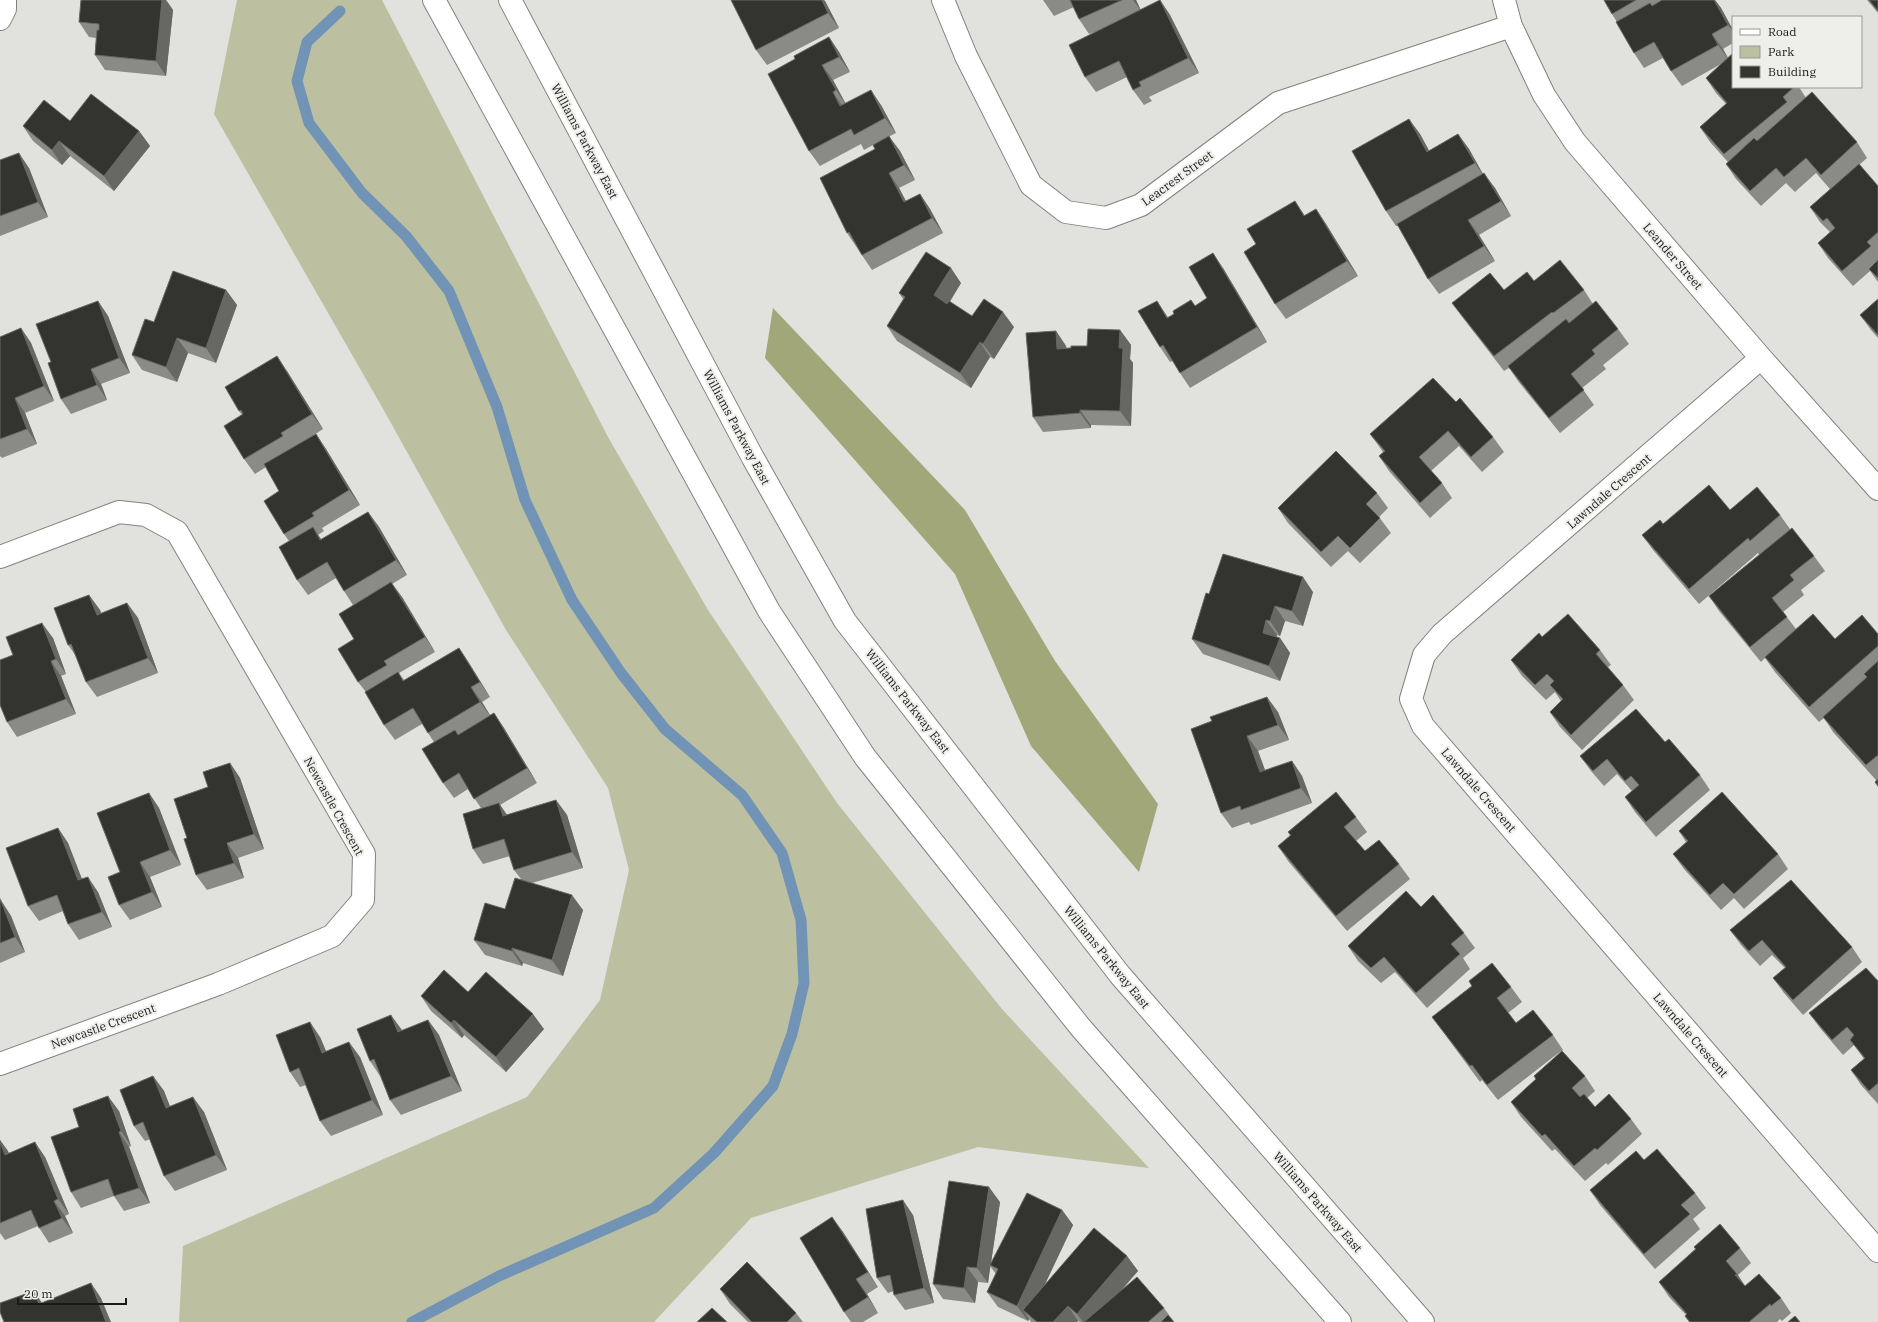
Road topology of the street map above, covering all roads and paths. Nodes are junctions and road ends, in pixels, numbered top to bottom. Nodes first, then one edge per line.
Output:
1 (5, 0) edge
2 (434, 0) edge
3 (510, 0) edge
4 (943, 0) edge
5 (1504, 0) edge
6 (0, 19) edge
7 (1511, 26) junction
8 (1761, 358) junction
9 (1878, 489) edge
10 (0, 557) edge
11 (0, 1064) edge
12 (1878, 1252) edge
13 (1340, 1322) edge
14 (1423, 1322) edge

1 - 6 street
2 - 13 street
3 - 14 street, Williams Parkway East
4 - 7 street, Leacrest Street
5 - 7 street, Leander Street
7 - 8 street, Leander Street
8 - 9 street, Leander Street
8 - 12 street, Lawndale Crescent
10 - 11 street, Newcastle Crescent

